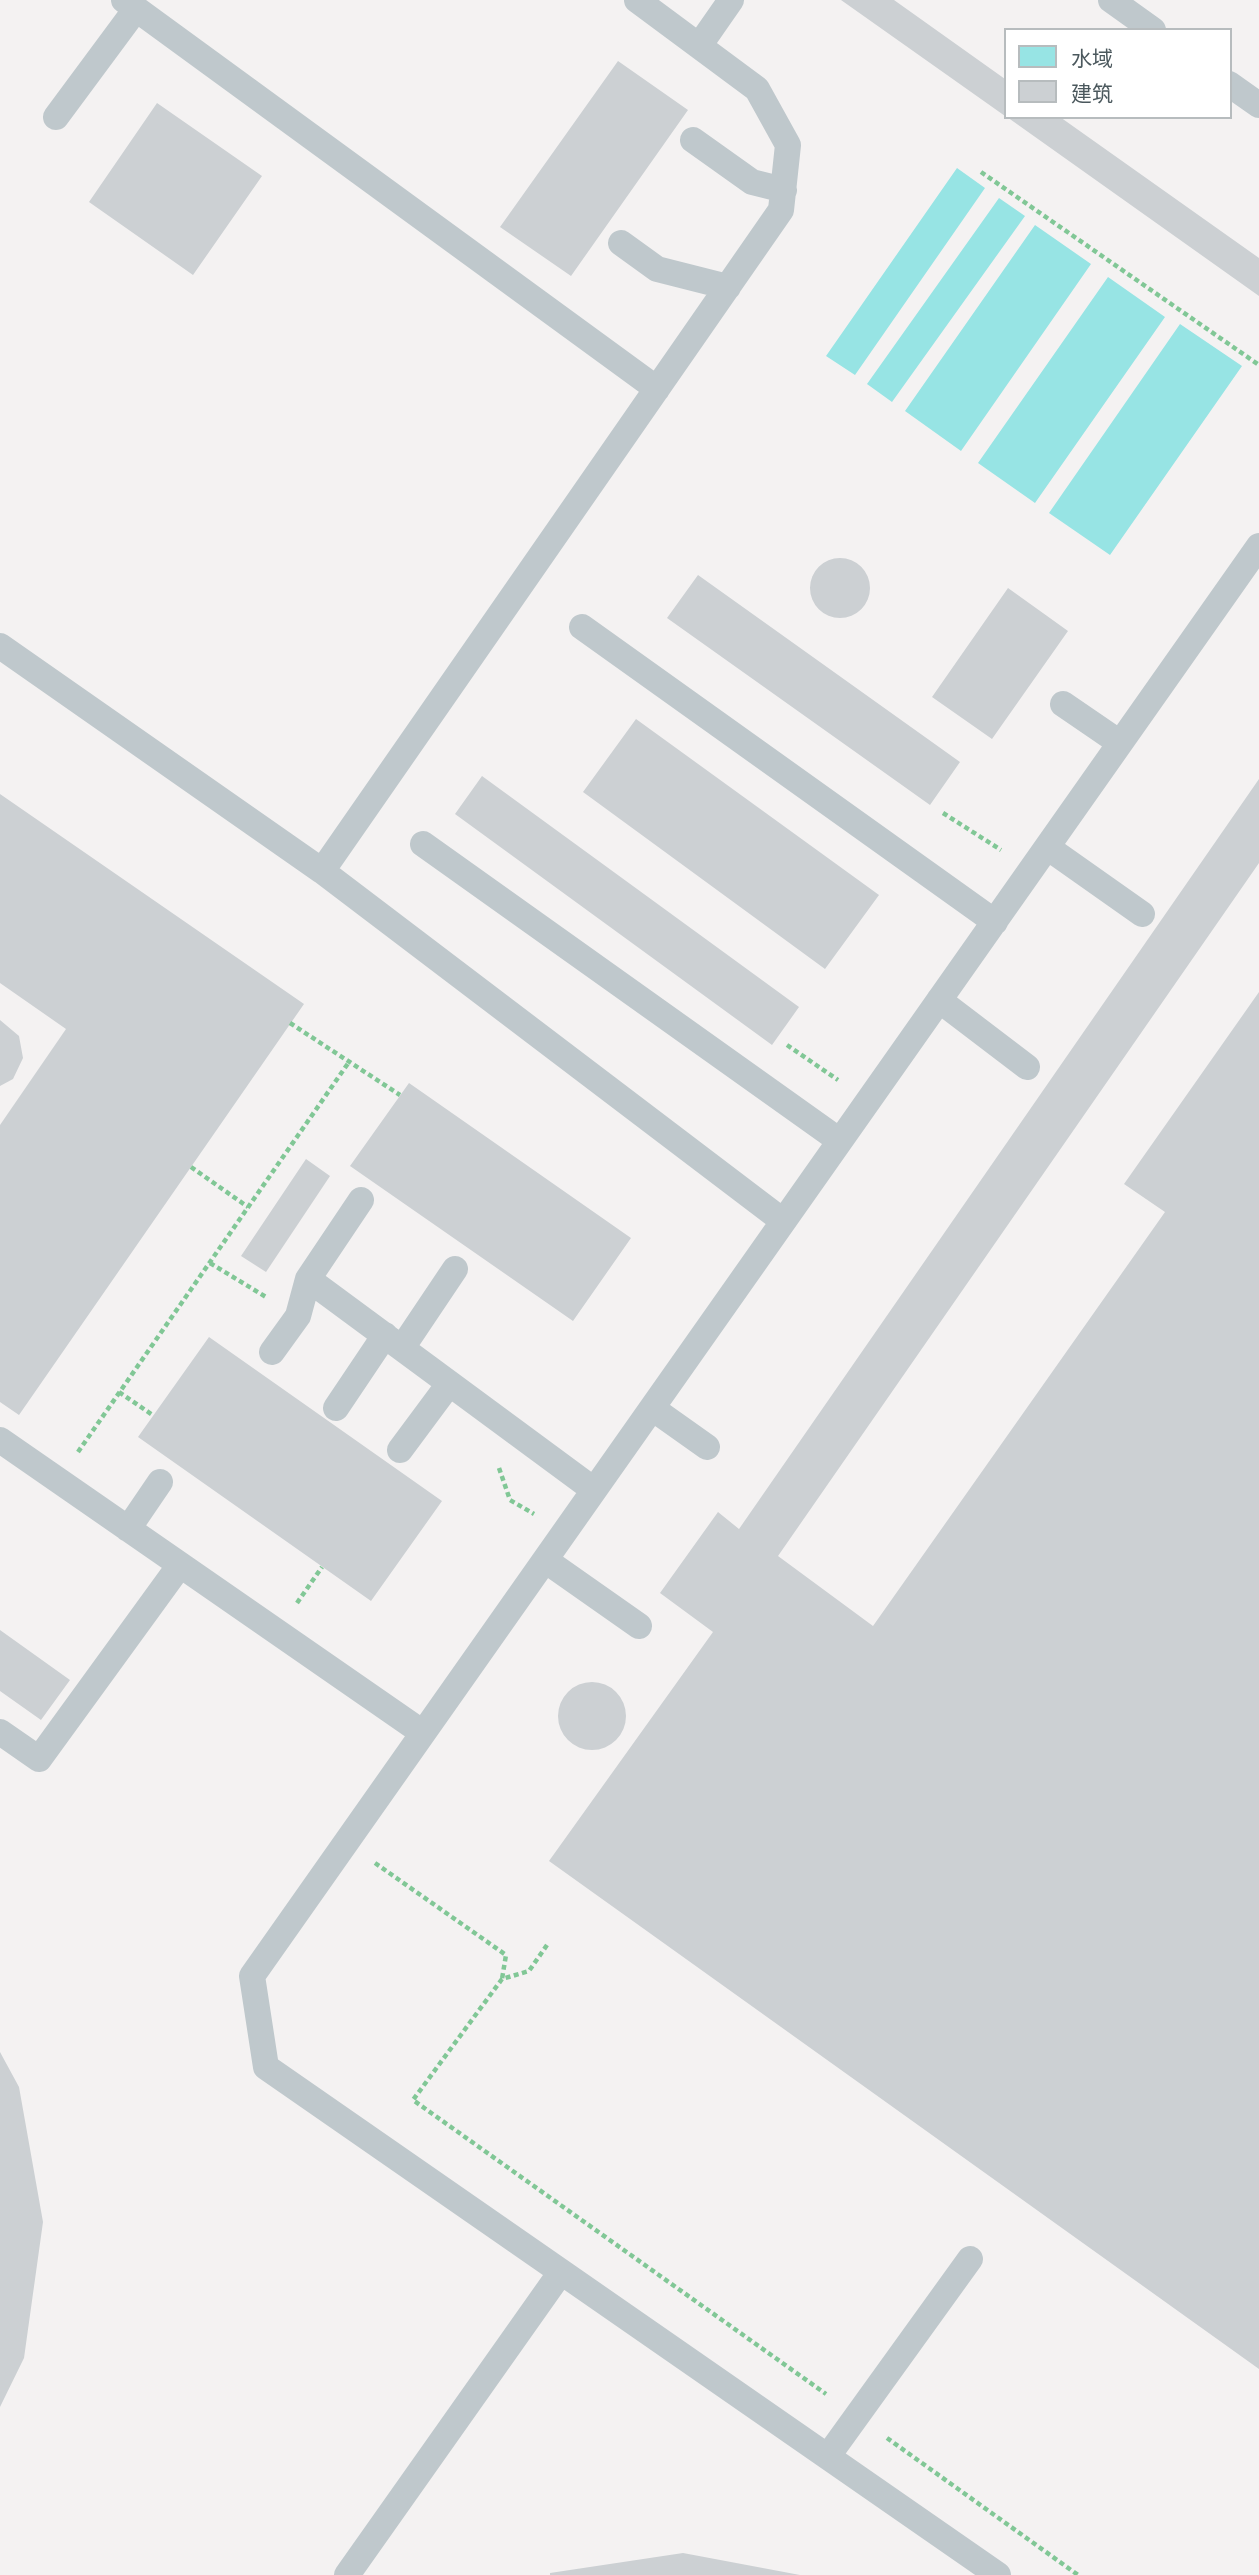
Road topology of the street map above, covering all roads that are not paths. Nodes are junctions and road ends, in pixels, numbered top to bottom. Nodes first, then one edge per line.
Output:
1 (637, 0) edge
2 (731, 0) edge
3 (1111, 0) edge
4 (130, 5) edge
5 (1150, 28) edge
6 (699, 46) junction
7 (1231, 85) edge
8 (1259, 105) edge
9 (56, 117) dead end
10 (693, 140) dead end
11 (784, 190) junction
12 (621, 243) dead end
13 (728, 287) junction
14 (657, 389) junction
15 (1259, 546) edge
16 (582, 627) dead end
17 (0, 646) edge
18 (1063, 704) dead end
19 (1120, 744) junction
20 (423, 844) dead end
21 (1047, 847) junction
22 (322, 871) junction
23 (1142, 914) dead end
24 (995, 922) junction
25 (939, 1000) junction
26 (1027, 1067) dead end
27 (841, 1141) junction
28 (361, 1200) dead end
29 (783, 1221) junction
30 (455, 1269) dead end
31 (308, 1279) junction
32 (393, 1342) junction
33 (272, 1352) dead end
34 (449, 1384) junction
35 (336, 1408) dead end
36 (652, 1408) junction
37 (708, 1447) dead end
38 (5, 1449) edge
39 (400, 1450) dead end
40 (160, 1482) dead end
41 (594, 1490) junction
42 (128, 1529) junction
43 (545, 1560) junction
44 (180, 1565) junction
45 (639, 1626) dead end
46 (0, 1732) edge
47 (423, 1733) junction
48 (970, 2259) dead end
49 (561, 2272) junction
50 (828, 2456) junction
51 (347, 2575) edge
52 (998, 2575) edge

1 - 6 lane
2 - 6 lane
3 - 5 lane
4 - 9 lane
4 - 14 lane
6 - 11 lane
7 - 8 lane
10 - 11 lane
11 - 13 lane
12 - 13 lane
13 - 14 lane
14 - 22 lane
15 - 19 lane
16 - 24 lane
17 - 22 lane
18 - 19 lane
19 - 21 lane
20 - 27 lane
21 - 23 lane
21 - 24 lane
22 - 29 lane
24 - 25 lane
25 - 26 lane
25 - 27 lane
27 - 29 lane
28 - 31 lane
29 - 36 lane
30 - 32 lane
31 - 32 lane
31 - 33 lane
32 - 34 lane
32 - 35 lane
34 - 39 lane
34 - 41 lane
36 - 37 lane
36 - 41 lane
38 - 42 lane
40 - 42 lane
41 - 43 lane
42 - 44 lane
43 - 45 lane
43 - 47 lane
44 - 46 lane
44 - 47 lane
47 - 49 lane
48 - 50 lane
49 - 50 lane
49 - 51 lane
50 - 52 lane

